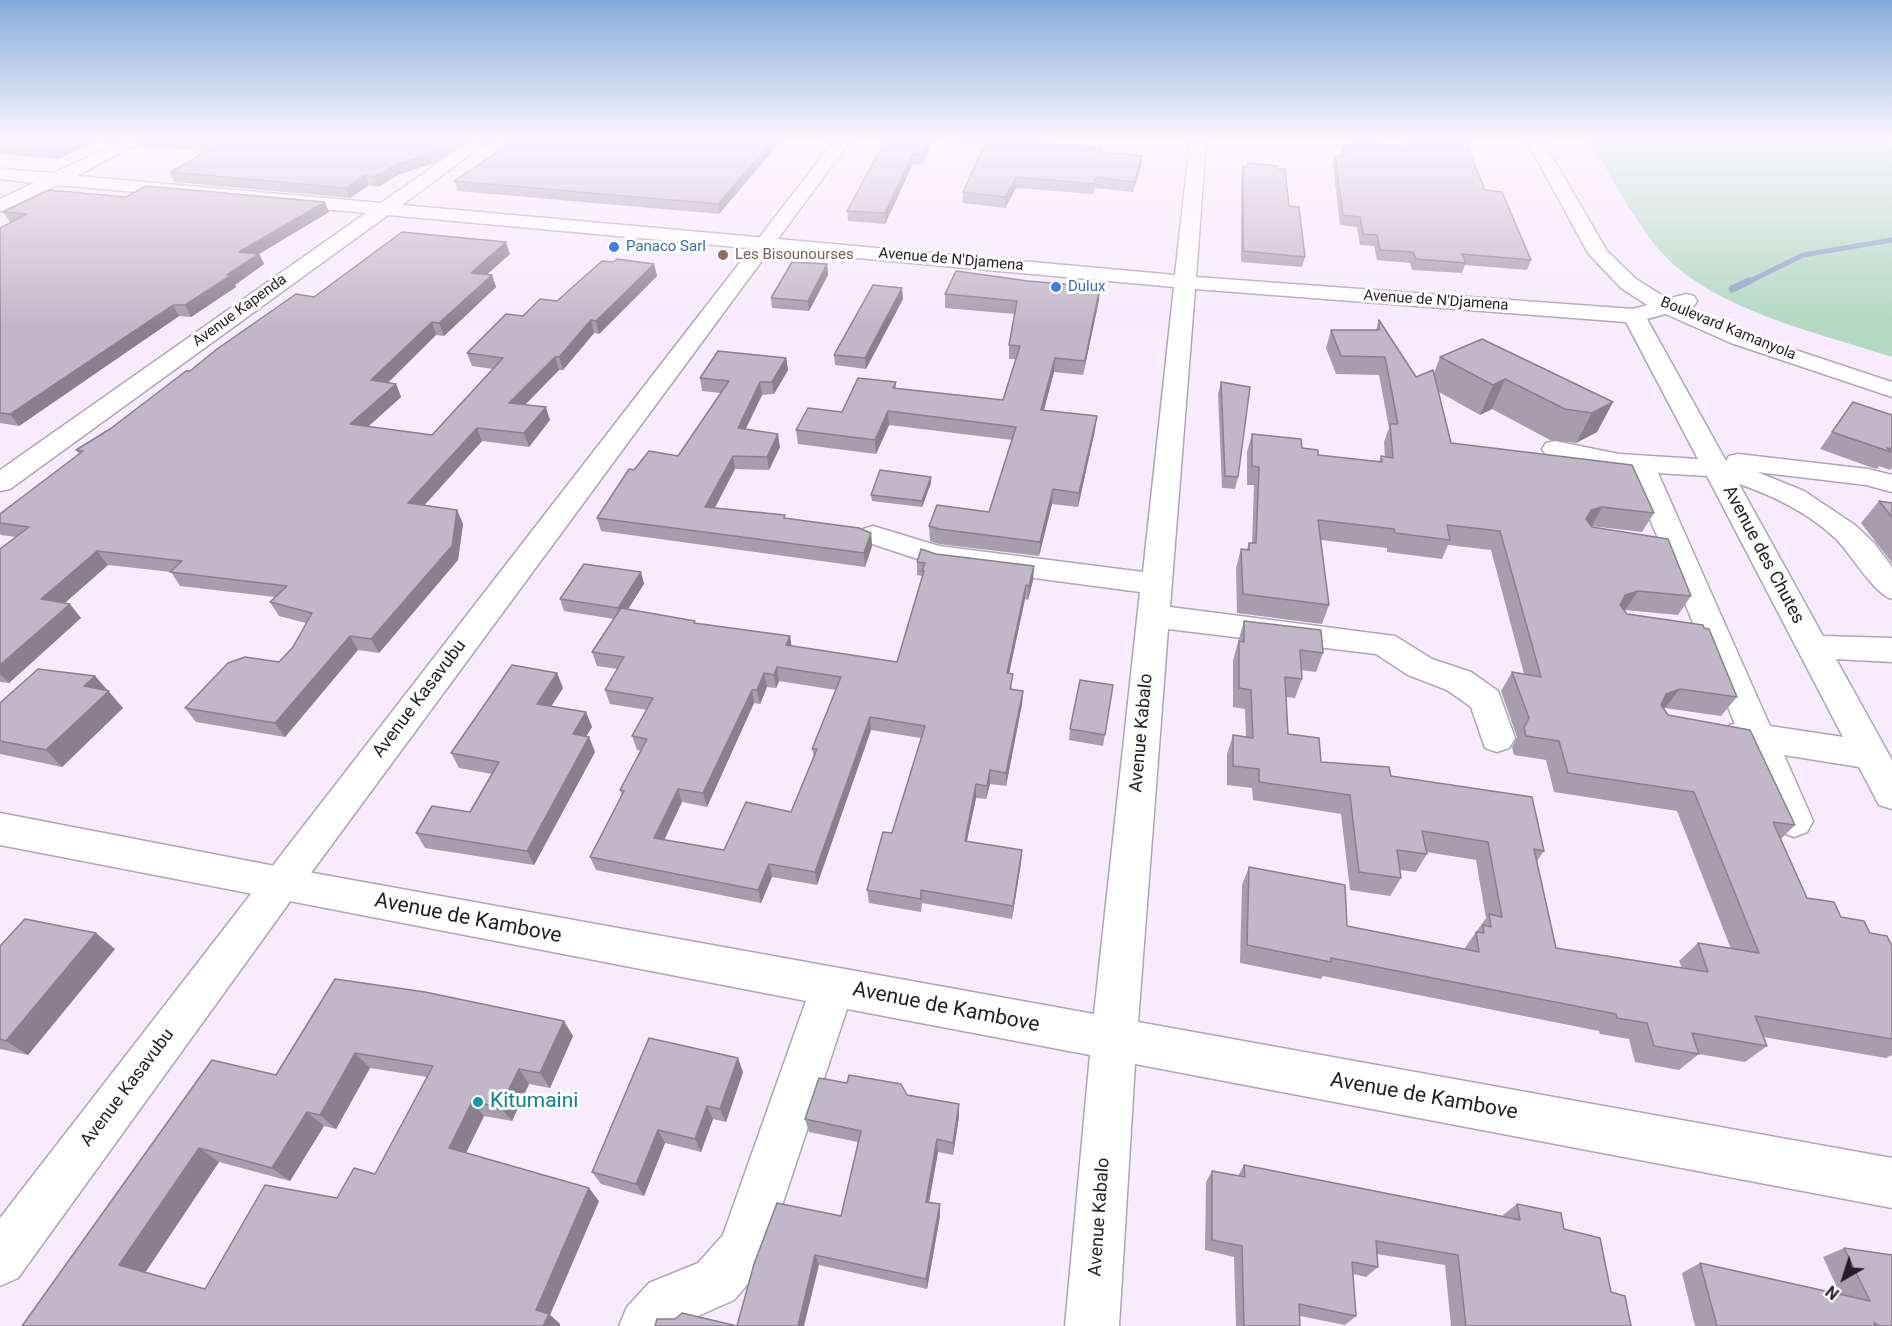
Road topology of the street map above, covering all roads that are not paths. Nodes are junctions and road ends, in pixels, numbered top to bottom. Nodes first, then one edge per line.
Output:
1 (325, 203) edge
2 (392, 203) edge
3 (795, 203) edge
4 (1192, 203) edge
5 (1570, 203) edge
6 (1593, 203) edge
7 (385, 208) junction
8 (1603, 219) dead end
9 (765, 242) junction
10 (1620, 248) dead end
11 (1184, 282) junction
12 (1676, 304) junction
13 (1634, 316) junction
14 (1892, 374) edge
15 (1892, 390) edge
16 (1555, 449) dead end
17 (1640, 464) junction
18 (1715, 464) junction
19 (0, 483) edge
20 (1892, 483) edge
21 (873, 535) edge
22 (1645, 544) edge
23 (1677, 548) junction
24 (1892, 589) edge
25 (1155, 600) junction
26 (1681, 629) edge
27 (1713, 633) junction
28 (1813, 647) junction
29 (1892, 650) edge
30 (1712, 730) edge
31 (1759, 737) junction
32 (1497, 738) dead end
33 (1871, 754) junction
34 (1892, 794) edge
35 (1794, 821) edge
36 (0, 829) edge
37 (280, 884) junction
38 (833, 987) junction
39 (1114, 1039) junction
40 (1892, 1183) edge
41 (0, 1260) edge
42 (646, 1326) edge
43 (1092, 1326) edge

1 - 7 street, Avenue de N'Djamena
2 - 7 street, Avenue Kapenda
3 - 9 street, Avenue Kasavubu
4 - 11 street, Avenue Kabalo
5 - 12 street, Boulevard Kamanyola
6 - 8 street
7 - 9 street, Avenue de N'Djamena
7 - 19 street, Avenue Kapenda
9 - 11 street, Avenue de N'Djamena
9 - 37 street, Avenue Kasavubu
10 - 12 street, Boulevard Kamanyola
11 - 13 street, Avenue de N'Djamena
11 - 25 street, Avenue Kabalo
12 - 13 street, Avenue de N'Djamena
12 - 14 street, Boulevard Kamanyola
12 - 15 street, Boulevard Kamanyola
13 - 18 street, Avenue des Chutes
16 - 17 street
17 - 18 street
17 - 23 street
18 - 20 street
18 - 24 street
18 - 28 street, Avenue des Chutes
21 - 25 street
22 - 23 street
23 - 27 street
25 - 32 street
25 - 39 street, Avenue Kabalo
26 - 27 street
27 - 31 street
28 - 29 street
28 - 33 street, Avenue des Chutes
30 - 31 street
31 - 33 street
31 - 35 street
33 - 34 street, Avenue des Chutes
36 - 37 street, Avenue de Kambove
37 - 38 street, Avenue de Kambove
37 - 41 street, Avenue Kasavubu
38 - 39 street, Avenue de Kambove
38 - 42 street
39 - 40 street, Avenue de Kambove
39 - 43 street, Avenue Kabalo

